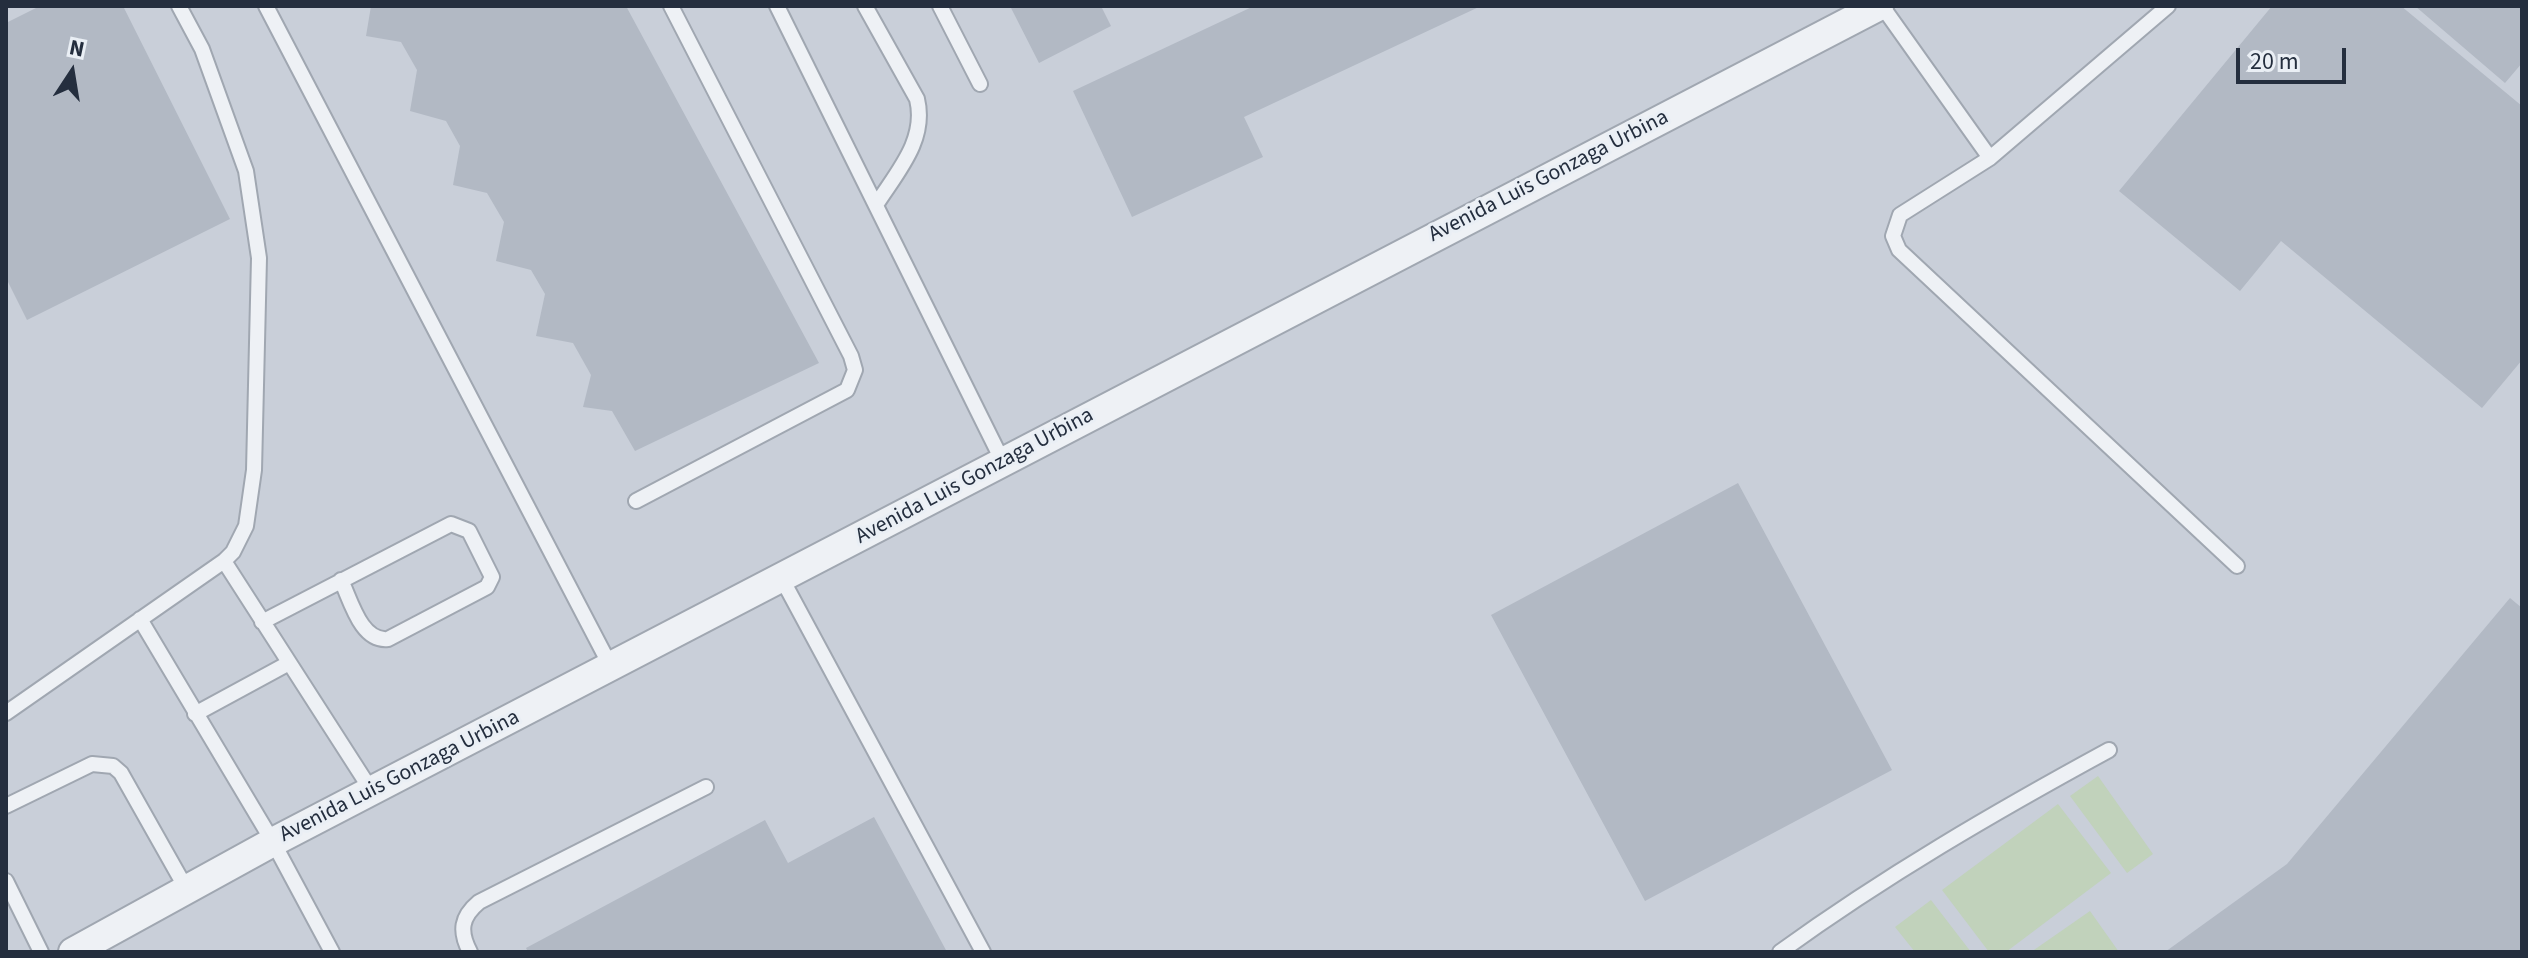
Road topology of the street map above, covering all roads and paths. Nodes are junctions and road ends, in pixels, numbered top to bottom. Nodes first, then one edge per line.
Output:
1 (179, 6) edge
2 (266, 6) edge
3 (671, 6) edge
4 (777, 6) edge
5 (865, 6) edge
6 (940, 6) edge
7 (1880, 6) edge
8 (2168, 6) edge
9 (980, 84) dead end
10 (1990, 158) junction
11 (876, 205) junction
12 (1003, 462) junction
13 (636, 501) dead end
14 (224, 561) junction
15 (2237, 566) dead end
16 (782, 579) junction
17 (341, 580) junction
18 (140, 619) junction
19 (262, 622) junction
20 (289, 663) junction
21 (611, 667) junction
22 (6, 713) edge
23 (195, 714) junction
24 (2109, 750) dead end
25 (706, 787) dead end
26 (373, 793) junction
27 (6, 806) edge
28 (273, 842) junction
29 (6, 881) edge
30 (187, 890) junction
31 (41, 952) edge
32 (73, 952) edge
33 (332, 952) edge
34 (470, 952) edge
35 (983, 952) edge
36 (1780, 952) edge

1 - 14 lane
2 - 21 lane
3 - 13 lane
4 - 11 lane
5 - 11 lane
6 - 9 lane
7 - 10 lane
7 - 12 street, Avenida Luis Gonzaga Urbina
8 - 10 lane
10 - 15 lane
11 - 12 lane
12 - 16 street, Avenida Luis Gonzaga Urbina
14 - 18 lane
14 - 19 lane
16 - 21 street, Avenida Luis Gonzaga Urbina
16 - 35 lane
17 - 17 lane
17 - 19 lane
18 - 22 lane
18 - 23 lane
19 - 20 lane
20 - 23 lane
20 - 26 lane
21 - 26 street, Avenida Luis Gonzaga Urbina
23 - 28 lane
24 - 36 lane
25 - 34 lane
26 - 28 street, Avenida Luis Gonzaga Urbina
27 - 30 lane
28 - 30 street, Avenida Luis Gonzaga Urbina
28 - 33 lane
29 - 31 lane
30 - 32 street, Avenida Luis Gonzaga Urbina

